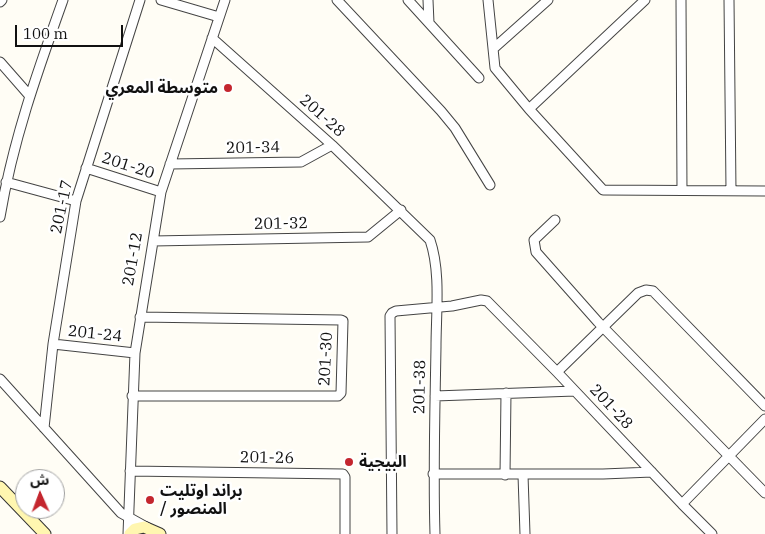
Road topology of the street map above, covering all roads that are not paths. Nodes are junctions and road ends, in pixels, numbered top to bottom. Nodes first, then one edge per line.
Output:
1 (63, 0) edge
2 (140, 0) edge
3 (160, 0) edge
4 (225, 0) edge
5 (337, 0) edge
6 (408, 0) edge
7 (428, 0) edge
8 (488, 0) edge
9 (548, 0) edge
10 (645, 0) edge
11 (681, 0) edge
12 (729, 0) edge
13 (219, 18) junction
14 (429, 23) junction
15 (212, 38) junction
16 (493, 49) junction
17 (0, 62) edge
18 (479, 78) dead end
19 (29, 95) junction
20 (529, 109) junction
21 (332, 145) junction
22 (170, 164) junction
23 (86, 168) junction
24 (6, 182) junction
25 (490, 185) dead end
26 (682, 190) junction
27 (731, 190) junction
28 (765, 190) edge
29 (161, 192) junction
30 (76, 201) junction
31 (400, 210) junction
32 (0, 216) edge
33 (556, 220) dead end
34 (430, 240) joint
35 (153, 241) junction
36 (436, 308) junction
37 (140, 317) junction
38 (604, 328) junction
39 (53, 344) junction
40 (135, 353) junction
41 (558, 372) junction
42 (0, 379) edge
43 (575, 391) junction
44 (506, 393) junction
45 (132, 396) junction
46 (435, 396) junction
47 (765, 406) edge
48 (765, 419) edge
49 (44, 428) junction
50 (728, 456) junction
51 (130, 471) junction
52 (652, 472) junction
53 (433, 474) junction
54 (524, 475) junction
55 (505, 476) junction
56 (0, 487) edge
57 (765, 494) edge
58 (682, 504) junction
59 (128, 517) junction
60 (154, 531) edge
61 (45, 534) edge
62 (129, 534) edge
63 (345, 534) edge
64 (392, 534) edge
65 (434, 534) edge
66 (525, 534) edge
67 (712, 534) edge

1 - 19 street
2 - 23 street, 201-17
3 - 13 street
4 - 13 street, 201-12
5 - 25 street
6 - 14 street
7 - 14 street
8 - 16 street
9 - 16 street
10 - 20 street
11 - 26 street
12 - 27 street
13 - 15 street, 201-12
14 - 18 street
15 - 21 street, 201-28
15 - 22 street, 201-12
16 - 20 street
17 - 19 street
19 - 24 street
20 - 26 street
21 - 22 street, 201-34
21 - 31 street, 201-28
22 - 29 street, 201-12
23 - 29 street, 201-20
23 - 30 street, 201-17
24 - 30 street
24 - 32 street
26 - 27 street
27 - 28 street
29 - 35 street, 201-12
30 - 39 street, 201-17
31 - 34 street, 201-28
31 - 35 street, 201-32
33 - 38 street
34 - 36 street, 201-38
35 - 37 street, 201-12
36 - 41 street, 201-28
36 - 46 street, 201-38
36 - 64 street
37 - 40 street, 201-12
37 - 45 street, 201-30
38 - 41 street
38 - 47 street
38 - 50 street
39 - 40 street, 201-24
39 - 49 street, 201-17
40 - 45 street, 201-12
41 - 43 street, 201-28
42 - 49 street
43 - 44 street
43 - 52 street, 201-28
44 - 46 street
44 - 55 street
45 - 51 street, 201-12
46 - 53 street, 201-38
48 - 50 street
49 - 59 street
50 - 57 street
50 - 58 street
51 - 59 street, 201-12
51 - 63 street, 201-26
52 - 54 street
52 - 58 street, 201-28
53 - 55 street
53 - 65 street, 201-38
54 - 55 street
54 - 66 street
56 - 61 main road
58 - 67 street, 201-28
59 - 60 street
59 - 62 street, 201-12
60 - 62 main road, 201-12

